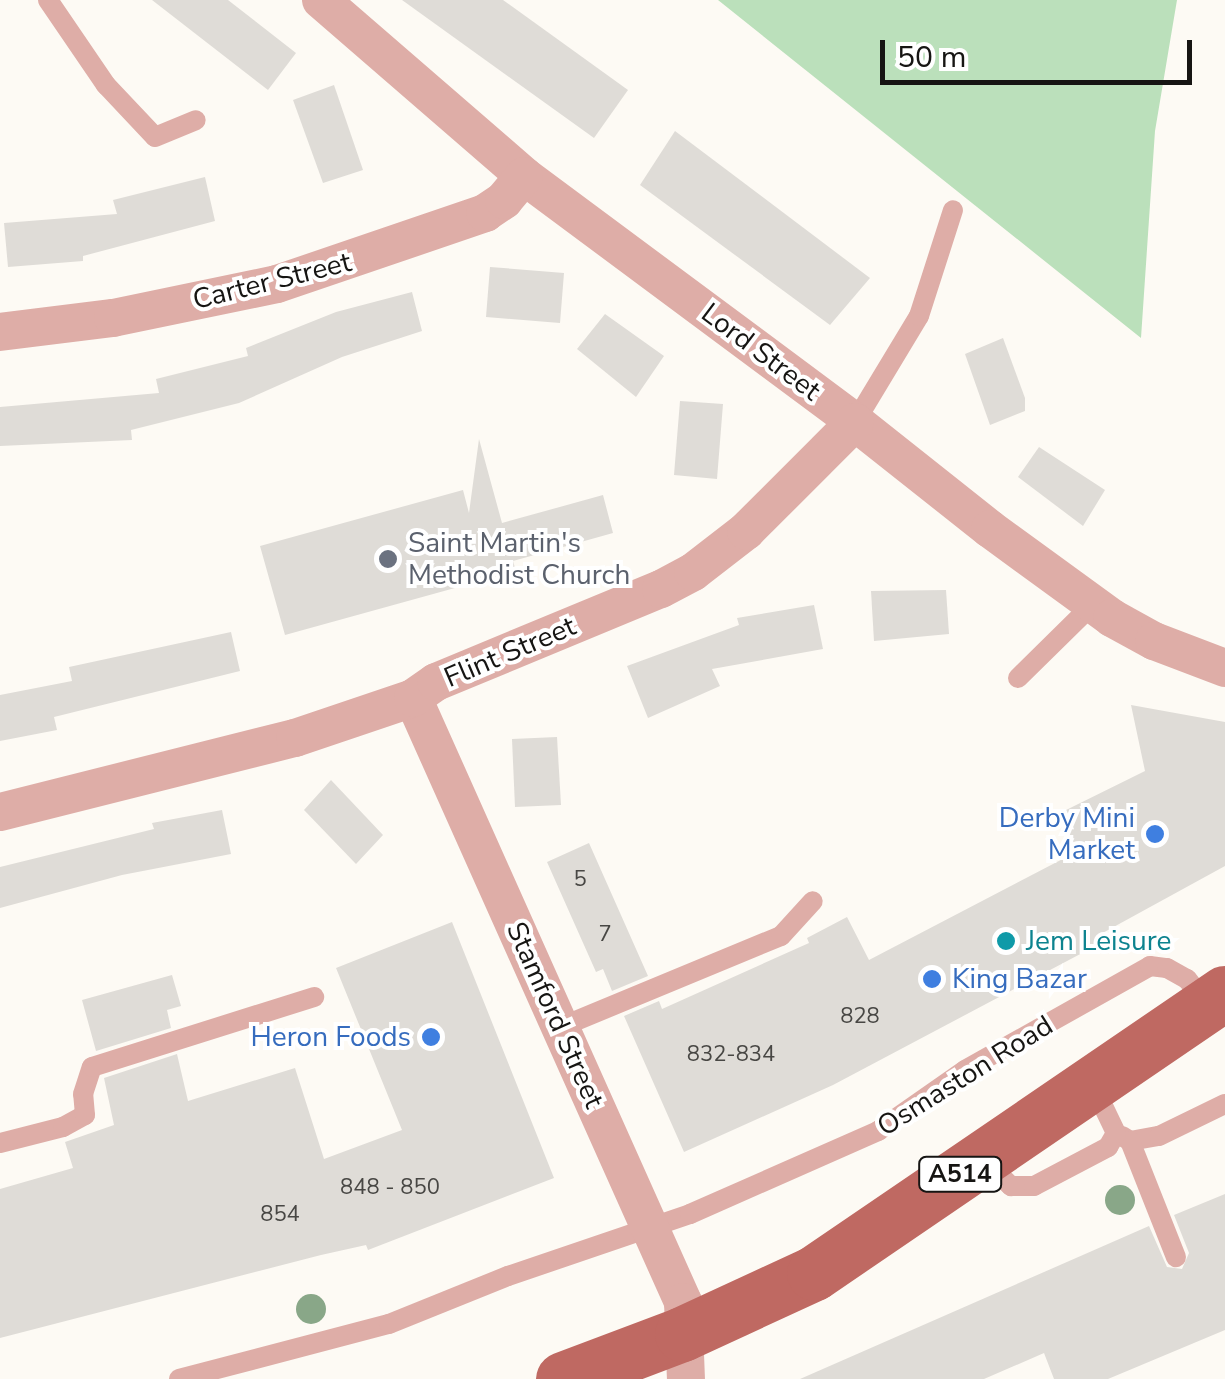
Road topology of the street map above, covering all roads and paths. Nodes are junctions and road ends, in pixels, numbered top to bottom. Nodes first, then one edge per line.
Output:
1 (48, 0) edge
2 (321, 0) edge
3 (196, 120) dead end
4 (524, 176) junction
5 (953, 210) dead end
6 (0, 332) edge
7 (856, 422) junction
8 (1093, 604) junction
9 (1225, 668) edge
10 (1018, 678) dead end
11 (413, 698) junction
12 (0, 812) edge
13 (813, 901) dead end
14 (314, 997) dead end
15 (1216, 999) edge
16 (560, 1027) junction
17 (1092, 1083) junction
18 (1225, 1104) edge
19 (1123, 1137) junction
20 (0, 1143) edge
21 (983, 1159) junction
22 (652, 1226) junction
23 (1176, 1258) dead end
24 (684, 1356) edge
25 (179, 1379) edge
26 (563, 1379) edge

1 - 3 lane
2 - 4 street, Lord Street
4 - 6 street, Carter Street
4 - 7 street, Lord Street
5 - 7 lane, Flint Street
7 - 8 street, Lord Street
7 - 11 street, Flint Street
8 - 9 street, Lord Street
8 - 10 lane
11 - 12 street, Flint Street
11 - 16 street, Stamford Street
13 - 16 lane
14 - 20 lane
15 - 17 main road, Osmaston Road / A514
15 - 22 lane, Osmaston Road
16 - 22 street, Stamford Street
17 - 19 lane
17 - 21 main road, Osmaston Road / A514
18 - 19 lane
19 - 21 lane
19 - 23 lane
21 - 24 main road, Osmaston Road / A514
22 - 24 street, Stamford Street
22 - 25 lane
24 - 26 main road, Osmaston Road / A514

